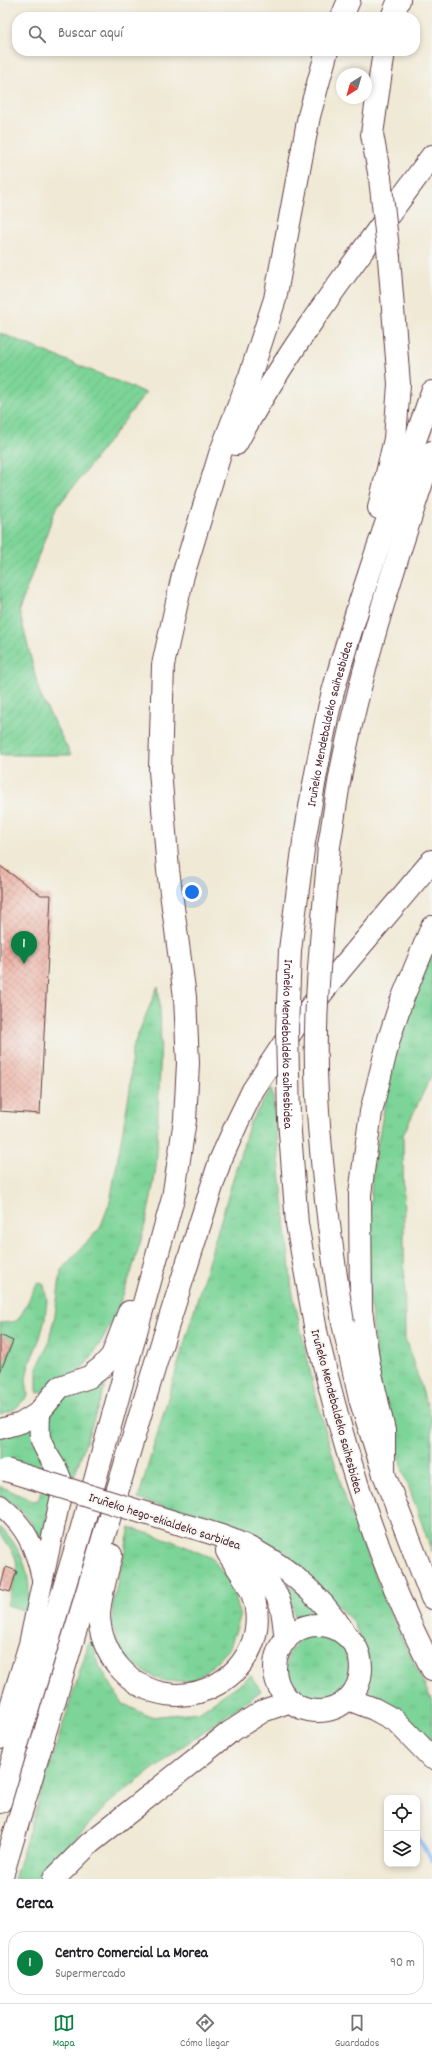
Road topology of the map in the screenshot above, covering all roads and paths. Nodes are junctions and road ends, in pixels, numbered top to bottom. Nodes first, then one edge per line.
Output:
1 (349, 0) edge
2 (399, 0) edge
3 (344, 12) edge
4 (394, 12) edge
5 (326, 56) edge
6 (383, 56) edge
7 (432, 156) edge
8 (432, 392) edge
9 (432, 452) edge
10 (206, 502) junction
11 (367, 581) junction
12 (432, 861) edge
13 (432, 878) edge
14 (432, 927) edge
15 (372, 934) junction
16 (181, 1152) junction
17 (156, 1362) junction
18 (40, 1411) junction
19 (0, 1429) edge
20 (3, 1474) edge
21 (384, 1474) junction
22 (0, 1505) edge
23 (175, 1526) junction
24 (227, 1552) junction
25 (43, 1580) junction
26 (432, 1598) edge
27 (346, 1635) junction
28 (286, 1640) junction
29 (432, 1669) edge
30 (348, 1699) junction
31 (291, 1701) junction
32 (0, 1739) edge
33 (432, 1758) edge
34 (0, 1802) edge
35 (1, 1879) edge
36 (54, 1879) edge

1 - 3 highway
2 - 4 highway
5 - 10 highway
6 - 11 highway, bridge
7 - 10 highway
8 - 11 highway, Iruñeko Mendebaldeko saihesbidea
9 - 21 highway, Iruñeko Mendebaldeko saihesbidea, bridge
10 - 16 highway
11 - 29 highway, Iruñeko Mendebaldeko saihesbidea, bridge
12 - 15 highway
13 - 15 highway
14 - 21 highway
15 - 17 highway
16 - 18 highway
16 - 34 highway
17 - 24 highway
17 - 35 highway
18 - 19 street
18 - 25 street
20 - 23 highway, Iruñeko hego-ekialdeko sarbidea, bridge
21 - 26 highway, Iruñeko Mendebaldeko saihesbidea
22 - 25 street
23 - 24 highway, Iruñeko hego-ekialdeko sarbidea
23 - 27 highway, Iruñeko hego-ekialdeko sarbidea
24 - 28 highway, Iruñeko hego-ekialdeko sarbidea
25 - 32 street
27 - 28 highway
27 - 30 highway
28 - 31 highway
30 - 31 highway
30 - 33 highway
31 - 36 highway

